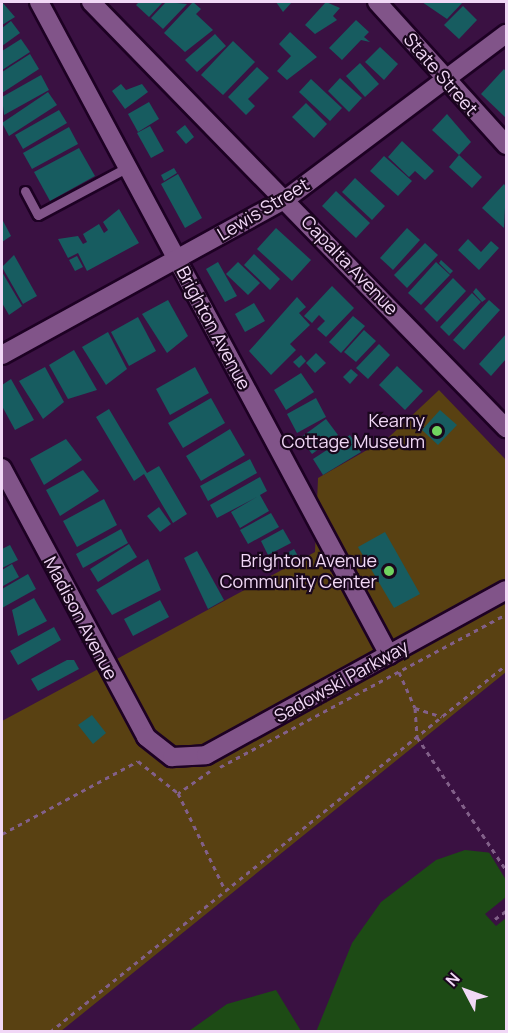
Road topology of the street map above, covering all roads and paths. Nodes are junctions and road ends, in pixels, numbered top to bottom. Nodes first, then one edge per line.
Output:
1 (39, 2) edge
2 (91, 2) edge
3 (377, 2) edge
4 (507, 34) edge
5 (448, 79) junction
6 (507, 145) edge
7 (128, 167) junction
8 (25, 191) dead end
9 (286, 199) junction
10 (178, 260) junction
11 (2, 355) edge
12 (507, 428) edge
13 (2, 468) edge
14 (507, 590) edge
15 (507, 614) edge
16 (389, 655) junction
17 (507, 665) edge
18 (399, 672) junction
19 (415, 708) junction
20 (442, 717) junction
21 (417, 737) junction
22 (172, 757) joint
23 (178, 793) junction
24 (2, 834) edge
25 (507, 870) edge
26 (225, 891) junction
27 (507, 911) edge
28 (495, 919) dead end
29 (50, 1032) edge

1 - 7 street, Brighton Avenue
2 - 9 street, Capalta Avenue
3 - 5 street, State Street
4 - 5 street, Lewis Street
5 - 6 street, State Street
5 - 9 street, Lewis Street
7 - 8 lane
7 - 10 street, Brighton Avenue
9 - 10 street, Lewis Street
9 - 12 street, Capalta Avenue
10 - 11 street, Lewis Street
10 - 16 street, Brighton Avenue
13 - 22 street, Madison Avenue
14 - 16 street, Sadowski Parkway
15 - 18 path
16 - 22 street, Sadowski Parkway
17 - 20 path
18 - 19 path
18 - 23 path
19 - 20 path
19 - 21 path
20 - 21 path
21 - 25 path
21 - 26 path
23 - 24 path
23 - 26 path
26 - 29 path
27 - 28 path

